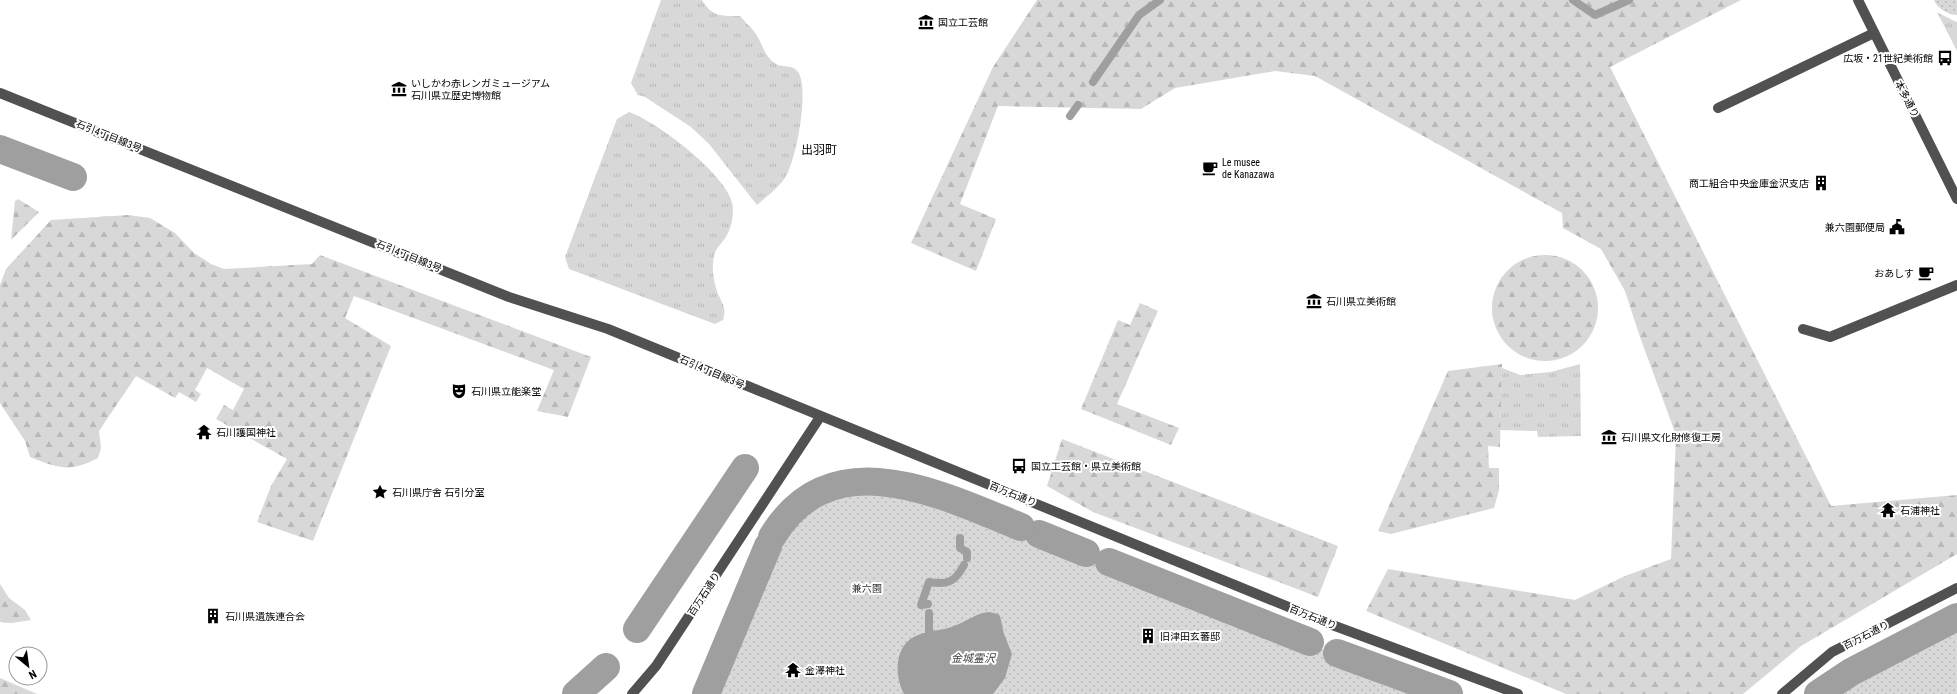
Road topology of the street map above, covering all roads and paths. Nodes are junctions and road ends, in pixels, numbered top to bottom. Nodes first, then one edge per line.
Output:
1 (1858, 0) edge
2 (1874, 33) junction
3 (0, 93) edge
4 (1718, 108) dead end
5 (1957, 199) edge
6 (1957, 285) edge
7 (1803, 329) dead end
8 (820, 417) junction
9 (1957, 588) edge
10 (632, 694) edge
11 (1518, 694) edge
12 (1782, 694) edge

1 - 2 street, 本多通り
2 - 4 street
2 - 5 street, 本多通り
3 - 8 street, 石引4丁目線3号
6 - 7 street
8 - 10 street, 百万石通り
8 - 11 street, 百万石通り
9 - 12 street, 百万石通り

